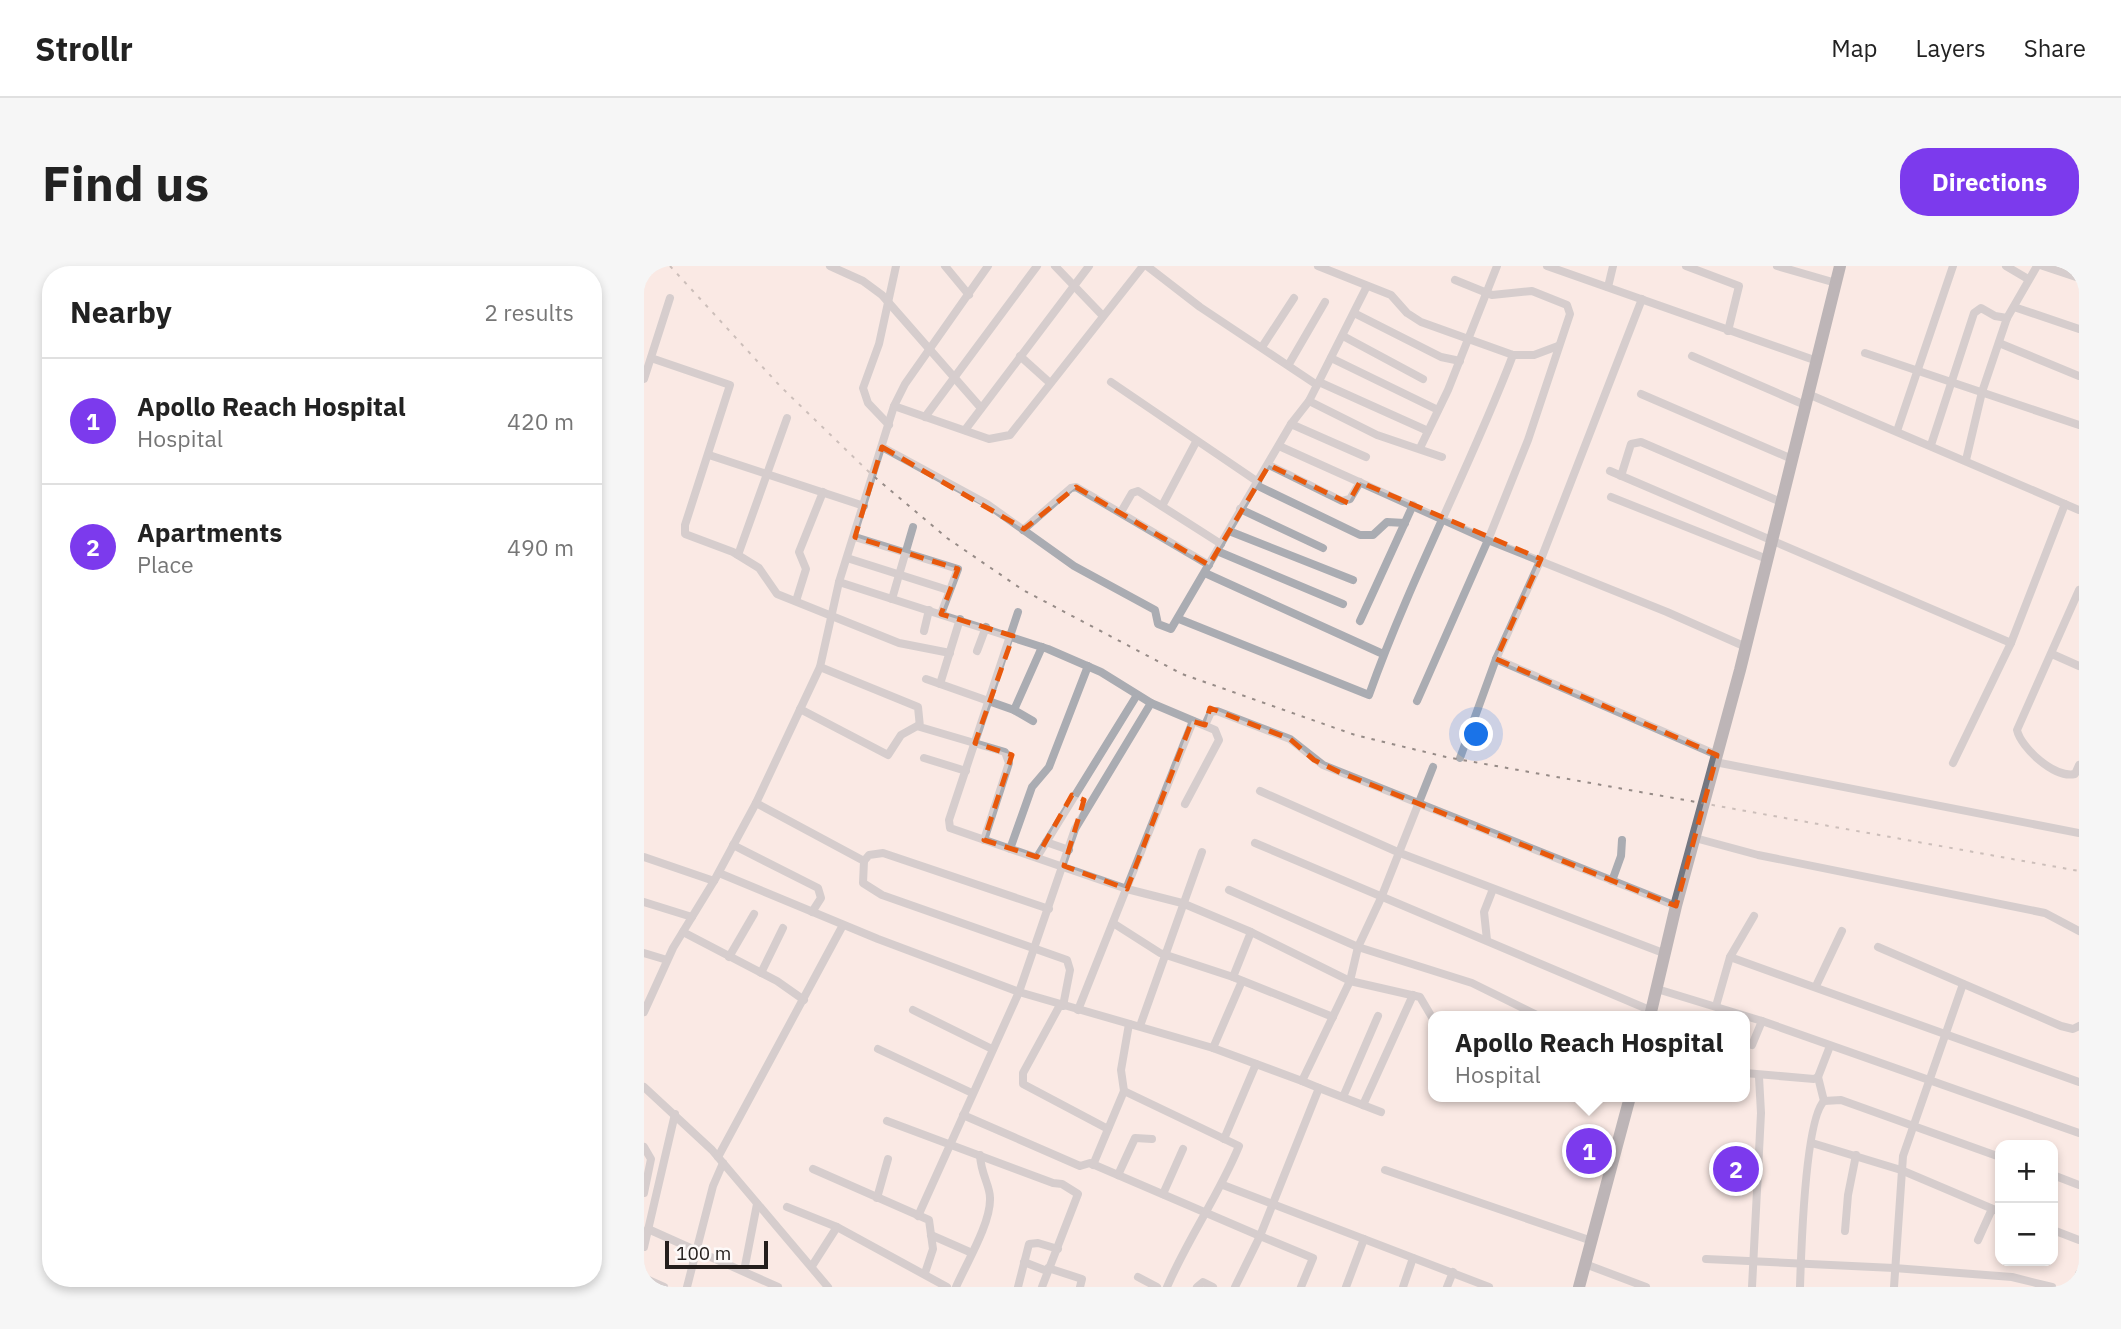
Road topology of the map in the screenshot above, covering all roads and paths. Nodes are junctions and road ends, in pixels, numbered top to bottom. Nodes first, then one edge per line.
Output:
1 (830, 266) edge
2 (896, 266) edge
3 (945, 266) edge
4 (988, 266) edge
5 (1037, 266) edge
6 (1055, 266) edge
7 (1088, 266) edge
8 (1145, 266) edge
9 (1318, 266) edge
10 (1497, 266) edge
11 (1547, 266) edge
12 (1613, 266) edge
13 (1686, 266) edge
14 (1777, 266) edge
15 (1840, 266) edge
16 (1953, 266) edge
17 (2006, 266) edge
18 (2037, 266) edge
19 (2043, 266) edge
20 (2079, 278) edge
21 (2028, 279) junction
22 (1455, 280) dead end
23 (1836, 283) junction
24 (1072, 285) junction
25 (1367, 286) junction
26 (1608, 287) junction
27 (1485, 293) junction
28 (969, 295) junction
29 (670, 298) dead end
30 (1294, 298) dead end
31 (1642, 299) junction
32 (888, 301) junction
33 (1325, 302) dead end
34 (2014, 307) junction
35 (1354, 313) junction
36 (1102, 315) junction
37 (2007, 318) junction
38 (2079, 329) edge
39 (1728, 331) junction
40 (1343, 336) junction
41 (1468, 338) junction
42 (1999, 343) junction
43 (644, 344) edge
44 (1558, 346) junction
45 (1262, 347) junction
46 (654, 348) junction
47 (931, 349) junction
48 (1865, 353) dead end
49 (1513, 355) junction
50 (1020, 356) junction
51 (1692, 356) dead end
52 (651, 358) junction
53 (1331, 358) junction
54 (1460, 361) junction
55 (1817, 361) junction
56 (1289, 364) junction
57 (1919, 371) junction
58 (2079, 376) edge
59 (954, 378) junction
60 (644, 379) edge
61 (1423, 379) dead end
62 (1111, 382) dead end
63 (1952, 382) junction
64 (1050, 383) junction
65 (1318, 383) junction
66 (1982, 392) junction
67 (1640, 394) dead end
68 (1807, 399) junction
69 (1310, 401) junction
70 (894, 406) junction
71 (981, 408) junction
72 (1438, 410) junction
73 (925, 417) junction
74 (787, 418) dead end
75 (1291, 424) junction
76 (889, 425) junction
77 (2079, 425) edge
78 (965, 430) junction
79 (1428, 430) junction
80 (1897, 431) junction
81 (1196, 442) junction
82 (1931, 445) junction
83 (1279, 446) junction
84 (882, 447) junction
85 (1420, 448) junction
86 (709, 455) junction
87 (1366, 457) dead end
88 (1442, 457) dead end
89 (1792, 459) junction
90 (1966, 460) junction
91 (1269, 464) junction
92 (1610, 471) dead end
93 (767, 475) junction
94 (1621, 476) junction
95 (1360, 482) junction
96 (1257, 484) junction
97 (823, 492) junction
98 (1611, 498) dead end
99 (1781, 502) junction
100 (2066, 504) junction
101 (1413, 505) junction
102 (864, 506) junction
103 (1162, 506) junction
104 (1240, 509) junction
105 (2079, 510) edge
106 (1121, 512) junction
107 (1444, 519) junction
108 (1405, 523) junction
109 (913, 527) dead end
110 (1024, 530) junction
111 (1229, 531) junction
112 (855, 537) junction
113 (1772, 539) junction
114 (1489, 540) junction
115 (1219, 547) junction
116 (1323, 548) dead end
117 (907, 553) junction
118 (738, 555) junction
119 (847, 558) junction
120 (1541, 559) junction
121 (1767, 559) junction
122 (1207, 569) junction
123 (900, 575) junction
124 (1353, 580) dead end
125 (839, 582) junction
126 (948, 590) junction
127 (2079, 590) edge
128 (892, 599) junction
129 (2077, 600) edge
130 (796, 601) junction
131 (1343, 604) dead end
132 (929, 610) junction
133 (1018, 612) dead end
134 (940, 614) junction
135 (832, 615) junction
136 (960, 619) junction
137 (1179, 619) junction
138 (1360, 621) dead end
139 (986, 627) junction
140 (924, 631) dead end
141 (1013, 636) junction
142 (2011, 643) junction
143 (1042, 647) junction
144 (1746, 648) junction
145 (977, 651) dead end
146 (950, 653) junction
147 (1383, 654) junction
148 (2052, 654) junction
149 (1496, 659) junction
150 (1088, 666) junction
151 (2079, 666) edge
152 (820, 667) junction
153 (926, 678) dead end
154 (940, 684) junction
155 (1137, 695) junction
156 (990, 701) junction
157 (1417, 701) dead end
158 (1151, 703) junction
159 (800, 709) junction
160 (1014, 710) junction
161 (1033, 721) dead end
162 (1193, 721) junction
163 (919, 724) junction
164 (1205, 725) junction
165 (975, 743) junction
166 (924, 758) dead end
167 (1460, 758) dead end
168 (1716, 759) junction
169 (1953, 763) dead end
170 (2079, 765) edge
171 (1433, 767) dead end
172 (966, 771) junction
173 (2077, 775) edge
174 (1261, 791) dead end
175 (1420, 802) junction
176 (756, 803) junction
177 (1185, 804) dead end
178 (2079, 833) edge
179 (1695, 838) junction
180 (1622, 840) dead end
181 (984, 841) junction
182 (1046, 842) junction
183 (1255, 843) dead end
184 (733, 845) junction
185 (1010, 849) junction
186 (1069, 850) junction
187 (1202, 852) dead end
188 (1400, 853) junction
189 (644, 856) edge
190 (1037, 857) junction
191 (864, 861) junction
192 (1064, 866) junction
193 (717, 877) junction
194 (1612, 881) junction
195 (1127, 889) junction
196 (1493, 889) junction
197 (1228, 890) dead end
198 (1381, 898) junction
199 (644, 902) edge
200 (1182, 903) junction
201 (1676, 906) junction
202 (1049, 909) junction
203 (813, 912) junction
204 (754, 914) dead end
205 (692, 916) junction
206 (1754, 916) dead end
207 (1113, 923) junction
208 (843, 925) junction
209 (783, 928) dead end
210 (1842, 931) dead end
211 (2079, 931) edge
212 (683, 932) junction
213 (1251, 932) junction
214 (1487, 940) junction
215 (1034, 947) junction
216 (1358, 947) junction
217 (1878, 947) dead end
218 (644, 953) edge
219 (1163, 954) junction
220 (1666, 954) junction
221 (729, 957) junction
222 (1730, 957) junction
223 (667, 960) junction
224 (761, 973) junction
225 (1238, 979) junction
226 (1350, 981) junction
227 (1963, 984) junction
228 (1816, 986) junction
229 (1657, 989) junction
230 (1019, 992) junction
231 (1413, 995) junction
232 (804, 1000) junction
233 (1062, 1005) junction
234 (1717, 1006) junction
235 (913, 1010) dead end
236 (1077, 1010) junction
237 (1428, 1011) edge
238 (1529, 1011) edge
239 (1647, 1011) edge
240 (1652, 1011) edge
241 (1732, 1011) edge
242 (644, 1012) edge
243 (1378, 1016) dead end
244 (1333, 1017) junction
245 (1750, 1017) edge
246 (1762, 1021) junction
247 (1129, 1024) junction
248 (1140, 1026) junction
249 (2079, 1026) edge
250 (1945, 1031) junction
251 (1752, 1045) dead end
252 (1830, 1046) junction
253 (1213, 1048) junction
254 (878, 1049) dead end
255 (992, 1049) junction
256 (1256, 1064) junction
257 (1750, 1074) edge
258 (1759, 1077) junction
259 (1818, 1077) junction
260 (1927, 1079) junction
261 (1302, 1082) junction
262 (2079, 1082) edge
263 (644, 1087) edge
264 (1319, 1088) junction
265 (1124, 1091) junction
266 (972, 1093) junction
267 (1343, 1097) junction
268 (1824, 1101) junction
269 (1629, 1102) edge
270 (1363, 1105) junction
271 (1381, 1112) dead end
272 (675, 1114) junction
273 (962, 1115) junction
274 (887, 1121) dead end
275 (1913, 1125) junction
276 (1108, 1129) junction
277 (2079, 1133) edge
278 (1152, 1139) dead end
279 (1224, 1139) junction
280 (950, 1143) junction
281 (1812, 1143) junction
282 (644, 1147) edge
283 (1183, 1149) dead end
284 (981, 1155) junction
285 (1856, 1155) junction
286 (1995, 1155) edge
287 (888, 1159) dead end
288 (720, 1160) junction
289 (1093, 1165) junction
290 (813, 1169) dead end
291 (1385, 1170) dead end
292 (1901, 1170) junction
293 (1118, 1175) junction
294 (2058, 1177) edge
295 (1223, 1185) junction
296 (2079, 1185) edge
297 (644, 1193) edge
298 (1163, 1194) junction
299 (877, 1198) junction
300 (757, 1204) junction
301 (1273, 1204) junction
302 (786, 1207) dead end
303 (1995, 1210) edge
304 (1995, 1212) edge
305 (1204, 1214) junction
306 (918, 1216) junction
307 (647, 1225) edge
308 (837, 1227) junction
309 (1845, 1231) dead end
310 (2058, 1232) edge
311 (931, 1235) junction
312 (1260, 1236) junction
313 (1364, 1239) junction
314 (1978, 1240) dead end
315 (2079, 1240) edge
316 (1592, 1241) junction
317 (644, 1247) edge
318 (1058, 1249) junction
319 (698, 1250) junction
320 (972, 1253) junction
321 (1413, 1258) junction
322 (1706, 1259) dead end
323 (1752, 1259) junction
324 (1024, 1262) junction
325 (1801, 1262) junction
326 (1585, 1264) junction
327 (812, 1266) junction
328 (1894, 1268) junction
329 (1047, 1269) junction
330 (744, 1271) junction
331 (1453, 1272) junction
332 (925, 1273) junction
333 (2079, 1274) edge
334 (1138, 1277) dead end
335 (644, 1278) edge
336 (664, 1287) edge
337 (687, 1287) edge
338 (778, 1287) edge
339 (828, 1287) edge
340 (947, 1287) edge
341 (956, 1287) edge
342 (1018, 1287) edge
343 (1042, 1287) edge
344 (1080, 1287) edge
345 (1157, 1287) edge
346 (1167, 1287) edge
347 (1197, 1287) edge
348 (1213, 1287) edge
349 (1235, 1287) edge
350 (1301, 1287) edge
351 (1346, 1287) edge
352 (1403, 1287) edge
353 (1447, 1287) edge
354 (1489, 1287) edge
355 (1579, 1287) edge
356 (1646, 1287) edge
357 (1752, 1287) edge
358 (1800, 1287) edge
359 (1894, 1287) edge
360 (2052, 1287) edge
361 (2076, 1287) edge

1 - 32 street
2 - 32 street
3 - 28 street
4 - 28 street
5 - 59 street
6 - 24 street
7 - 24 street
8 - 36 street
8 - 45 street
9 - 25 street
10 - 27 street
11 - 26 street
12 - 26 street
13 - 39 street
14 - 23 street
15 - 23 main road
16 - 57 street
17 - 21 street
18 - 21 street
19 - 20 street
21 - 34 street
22 - 27 street
23 - 55 main road
24 - 36 street
24 - 50 street
25 - 35 street
25 - 41 street
26 - 31 street
27 - 41 street
27 - 44 street
28 - 47 street
29 - 46 street
30 - 45 street
31 - 39 street
31 - 120 street
32 - 47 street
32 - 76 street
33 - 56 street
34 - 37 street
34 - 38 street
35 - 40 street
35 - 54 street
36 - 64 street
37 - 42 street
37 - 63 street
39 - 55 street
40 - 53 street
40 - 61 street
41 - 49 street
41 - 54 street
42 - 58 street
42 - 66 street
43 - 46 street
44 - 49 street
44 - 114 street
45 - 56 street
46 - 52 street
47 - 59 street
47 - 70 street
48 - 57 street
49 - 107 street
50 - 64 street
50 - 71 street
51 - 68 street
52 - 60 street
52 - 86 street
53 - 65 street
53 - 72 street
54 - 72 street
55 - 68 main road
56 - 65 street
57 - 63 street
57 - 80 street
59 - 71 street
59 - 73 street
62 - 81 street
63 - 66 street
63 - 82 street
64 - 78 street
65 - 69 street
65 - 79 street
66 - 77 street
66 - 90 street
67 - 89 street
68 - 80 street
68 - 89 main road
69 - 75 street
69 - 85 street
70 - 73 street
70 - 76 street
71 - 78 street
72 - 79 street
73 - 78 street
74 - 93 street
75 - 83 street
75 - 87 street
76 - 84 street
79 - 85 street
80 - 82 street
81 - 96 street
81 - 103 street
82 - 90 street
83 - 91 street
83 - 95 street
84 - 102 street
84 - 110 street
85 - 88 street
86 - 93 street
86 - 118 street
89 - 99 main road
90 - 100 street
91 - 95 street
91 - 96 street
92 - 94 street
93 - 97 street
93 - 118 street
94 - 99 street
94 - 113 street
95 - 101 street
96 - 104 street
96 - 108 street
97 - 102 street
97 - 130 street
98 - 121 street
99 - 113 main road
100 - 105 street
100 - 142 street
101 - 107 street
101 - 108 street
102 - 112 street
103 - 106 street
103 - 115 street
104 - 111 street
104 - 116 street
106 - 110 street
106 - 122 street
107 - 114 street
107 - 147 street
108 - 138 street
109 - 117 street
110 - 137 street
111 - 115 street
111 - 124 street
112 - 117 street
112 - 119 street
113 - 121 main road
113 - 142 street
114 - 120 street
114 - 157 street
115 - 122 street
115 - 131 street
117 - 123 street
117 - 126 street
118 - 130 street
119 - 123 street
119 - 125 street
120 - 144 street
120 - 149 street
121 - 144 main road
122 - 137 street
122 - 147 street
123 - 126 street
123 - 128 street
125 - 128 street
125 - 135 street
126 - 134 street
127 - 129 street
128 - 132 street
129 - 148 street
130 - 135 street
132 - 134 street
132 - 140 street
133 - 141 street
134 - 136 street
135 - 146 street
135 - 152 street
136 - 139 street
136 - 146 street
137 - 147 street
139 - 141 street
139 - 145 street
141 - 143 street
141 - 156 street
142 - 169 street
143 - 150 street
143 - 160 street
144 - 168 main road
146 - 154 street
148 - 151 street
148 - 173 street
149 - 167 street
149 - 168 street
150 - 155 street
150 - 185 street
152 - 159 street
152 - 163 street
153 - 154 street
154 - 156 street
155 - 158 street
155 - 182 street
156 - 160 street
156 - 165 street
158 - 162 street
158 - 186 street
159 - 163 street
159 - 176 street
160 - 161 street
162 - 164 street
162 - 195 street
163 - 165 street
164 - 175 street
164 - 177 street
165 - 172 street
165 - 181 street
166 - 172 street
168 - 178 street
168 - 179 main road
170 - 173 street
171 - 175 street
172 - 181 street
174 - 188 street
175 - 188 street
175 - 194 street
176 - 184 street
176 - 191 street
179 - 201 main road
179 - 211 street
180 - 194 street
181 - 185 street
182 - 186 street
182 - 190 street
183 - 198 street
184 - 193 street
184 - 203 street
185 - 190 street
186 - 192 street
187 - 200 street
188 - 196 street
188 - 198 street
189 - 193 street
190 - 192 street
191 - 202 street
191 - 215 street
192 - 195 street
192 - 202 street
193 - 203 street
193 - 205 street
194 - 201 street
195 - 200 street
195 - 207 street
196 - 214 street
196 - 220 street
197 - 216 street
198 - 214 street
198 - 216 street
199 - 205 street
200 - 213 street
200 - 219 street
201 - 220 main road
202 - 215 street
203 - 208 street
204 - 221 street
205 - 212 street
206 - 222 street
207 - 219 street
207 - 236 street
208 - 230 street
208 - 232 street
209 - 224 street
210 - 228 street
212 - 221 street
212 - 223 street
213 - 225 street
213 - 226 street
214 - 239 street
215 - 230 street
215 - 233 street
216 - 226 street
216 - 238 street
217 - 227 street
218 - 223 street
219 - 225 street
219 - 248 street
220 - 229 main road
221 - 224 street
222 - 228 street
222 - 234 street
223 - 242 street
224 - 232 street
225 - 244 street
225 - 253 street
226 - 231 street
226 - 244 street
227 - 249 street
227 - 250 street
228 - 250 street
229 - 234 street
229 - 240 main road
230 - 233 street
230 - 255 street
231 - 237 street
231 - 270 street
232 - 288 street
233 - 236 street
233 - 276 street
234 - 241 street
235 - 255 street
236 - 247 street
243 - 267 street
244 - 261 street
245 - 246 street
246 - 251 street
246 - 252 street
247 - 248 street
247 - 265 street
248 - 253 street
250 - 260 street
250 - 262 street
252 - 259 street
252 - 260 street
253 - 256 street
254 - 266 street
255 - 266 street
256 - 261 street
256 - 279 street
257 - 258 street
258 - 259 street
258 - 323 street
259 - 268 street
260 - 275 street
260 - 277 street
261 - 264 street
263 - 272 street
264 - 267 street
264 - 301 street
265 - 276 street
265 - 279 street
266 - 273 street
267 - 270 street
268 - 275 street
268 - 281 street
269 - 316 main road
270 - 271 street
272 - 288 street
272 - 307 street
273 - 280 street
273 - 289 street
274 - 280 street
275 - 286 street
275 - 292 street
276 - 289 street
278 - 293 street
279 - 295 street
280 - 284 street
280 - 306 street
281 - 285 street
281 - 325 street
282 - 297 street
283 - 298 street
284 - 318 street
284 - 320 street
285 - 292 street
285 - 309 street
287 - 299 street
288 - 300 street
288 - 319 street
289 - 293 street
290 - 299 street
291 - 316 street
292 - 303 street
292 - 328 street
293 - 298 street
294 - 296 street
295 - 301 street
295 - 305 street
298 - 305 street
299 - 306 street
300 - 327 street
300 - 330 street
301 - 312 street
301 - 313 street
302 - 308 street
304 - 314 street
305 - 312 street
305 - 346 street
306 - 311 street
307 - 317 street
307 - 319 street
308 - 327 street
308 - 332 street
310 - 315 street
311 - 320 street
311 - 332 street
312 - 349 street
312 - 350 street
313 - 321 street
313 - 351 street
316 - 326 main road
318 - 324 street
318 - 329 street
319 - 330 street
319 - 337 street
320 - 341 street
321 - 331 street
321 - 352 street
322 - 323 street
323 - 325 street
323 - 357 street
324 - 329 street
324 - 342 street
325 - 328 street
325 - 358 street
326 - 355 main road
326 - 356 street
327 - 339 street
328 - 359 street
328 - 360 street
329 - 343 street
329 - 344 street
330 - 338 street
331 - 353 street
331 - 354 street
332 - 340 street
333 - 361 street
334 - 345 street
335 - 336 street
347 - 348 street

